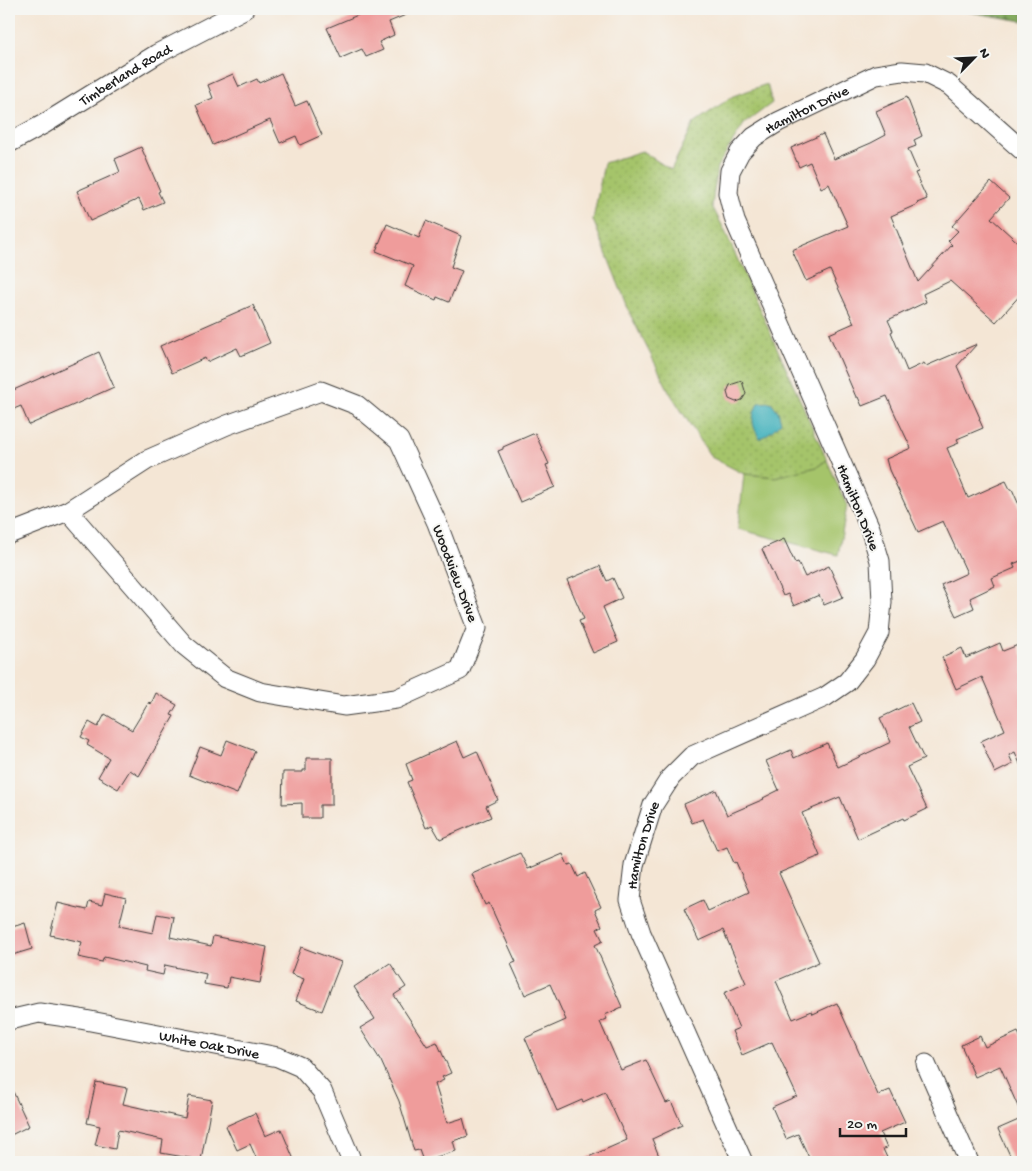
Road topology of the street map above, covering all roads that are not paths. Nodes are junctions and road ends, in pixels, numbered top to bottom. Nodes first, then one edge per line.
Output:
1 (244, 9) edge
2 (9, 143) edge
3 (1023, 151) edge
4 (68, 511) junction
5 (9, 534) edge
6 (9, 1020) edge
7 (926, 1064) dead end
8 (350, 1162) edge
9 (743, 1162) edge
10 (969, 1162) edge

1 - 2 street, Timberland Road
3 - 9 street, Hamilton Drive
4 - 4 street, Woodview Drive
4 - 5 street, Woodview Drive
6 - 8 street, White Oak Drive
7 - 10 street

